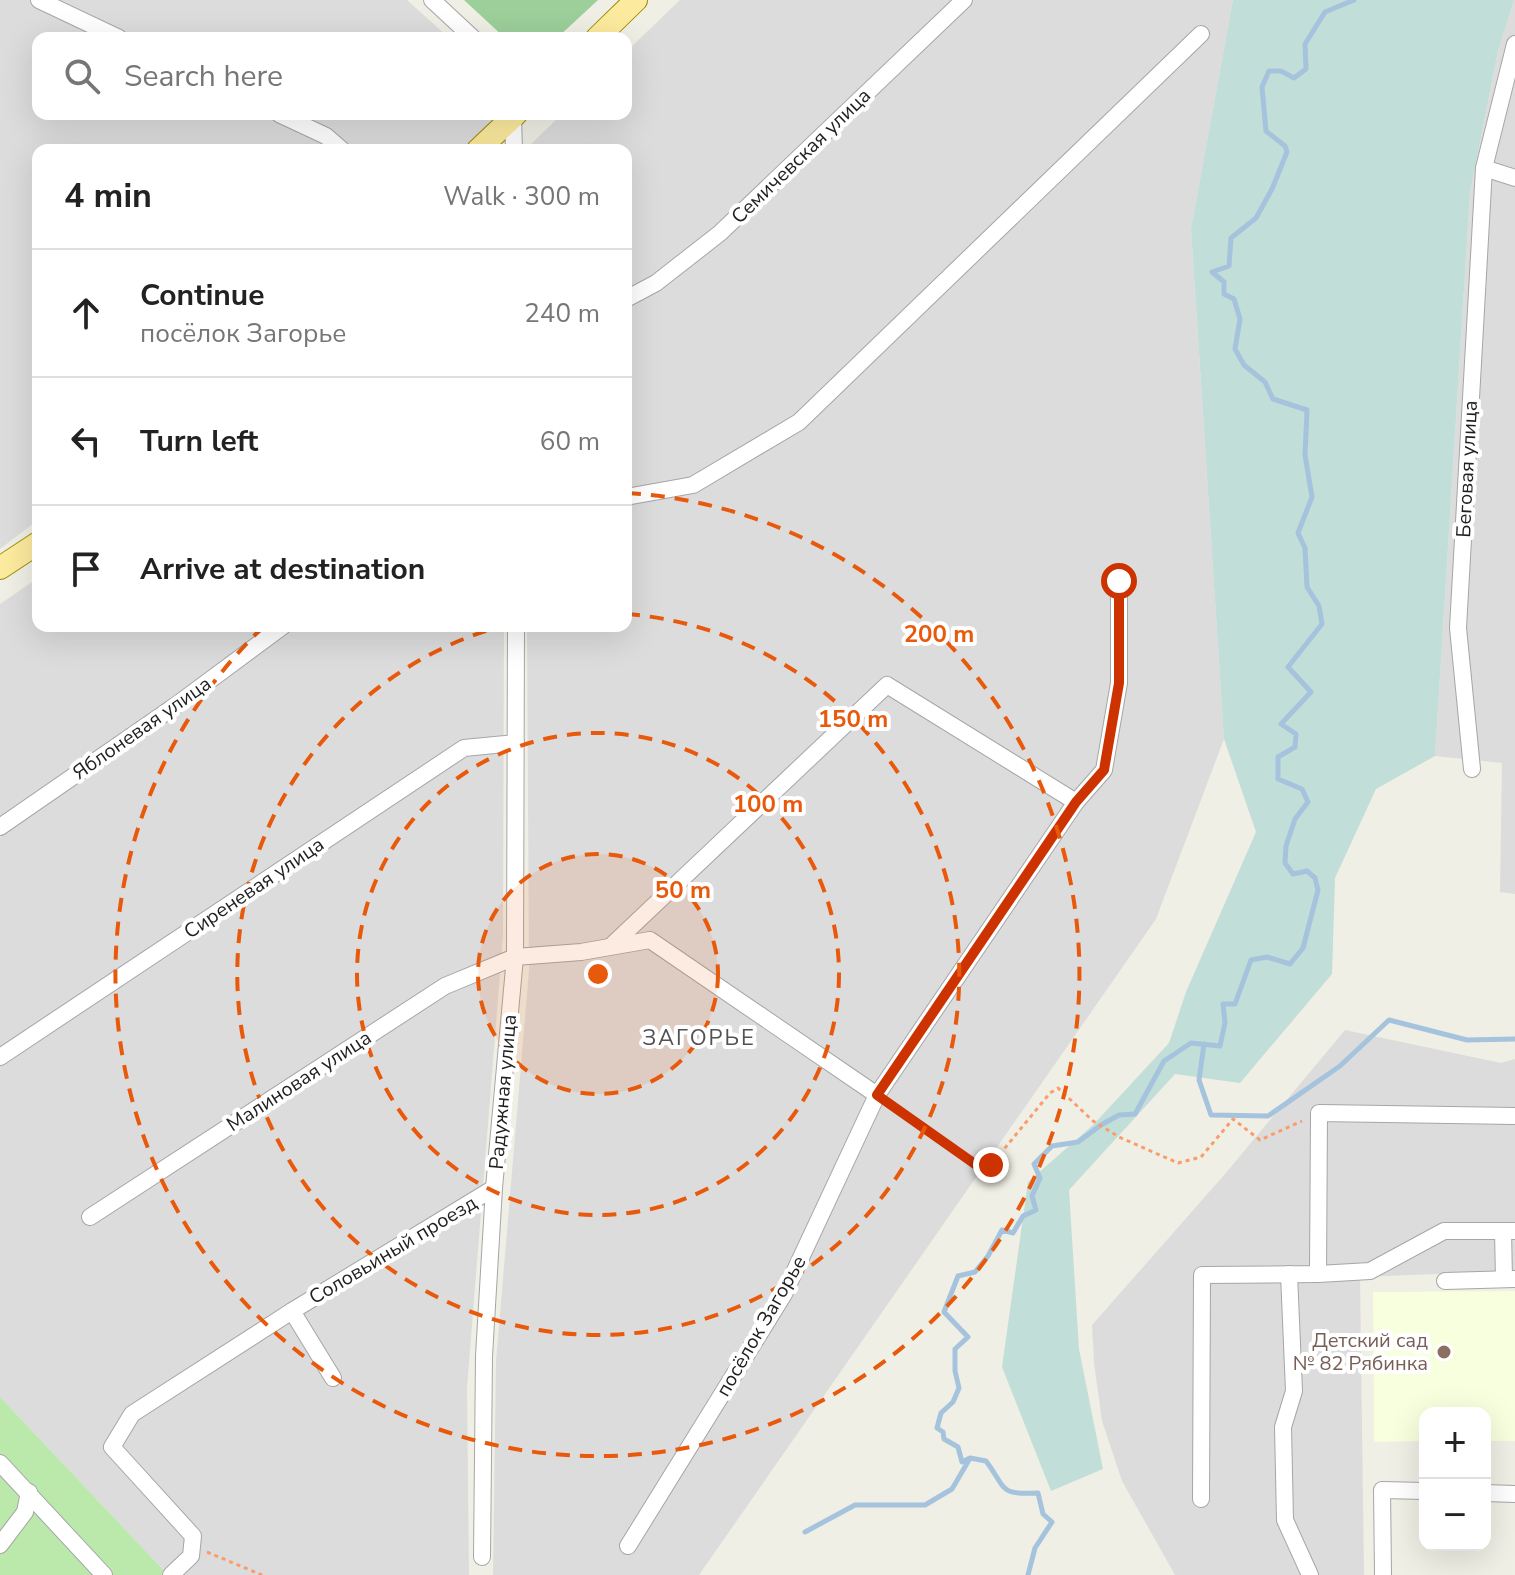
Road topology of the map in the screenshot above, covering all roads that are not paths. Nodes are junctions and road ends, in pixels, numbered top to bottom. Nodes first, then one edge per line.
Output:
1 (39, 0) edge
2 (432, 0) edge
3 (636, 0) edge
4 (964, 0) edge
5 (106, 32) edge
6 (467, 32) edge
7 (603, 32) edge
8 (1201, 34) dead end
9 (1515, 44) edge
10 (292, 120) edge
11 (510, 120) edge
12 (514, 120) edge
13 (335, 144) edge
14 (484, 144) edge
15 (514, 144) edge
16 (1484, 168) junction
17 (1515, 178) edge
18 (632, 296) edge
19 (632, 496) edge
20 (32, 547) edge
21 (0, 568) edge
22 (1119, 581) dead end
23 (275, 632) edge
24 (516, 632) edge
25 (516, 743) junction
26 (1472, 769) dead end
27 (1076, 802) junction
28 (0, 827) edge
29 (610, 947) junction
30 (515, 957) junction
31 (0, 1057) edge
32 (877, 1095) junction
33 (1515, 1116) edge
34 (494, 1188) junction
35 (90, 1217) dead end
36 (1509, 1231) edge
37 (1289, 1274) junction
38 (1318, 1274) junction
39 (1510, 1279) edge
40 (1445, 1281) dead end
41 (292, 1311) junction
42 (333, 1378) dead end
43 (0, 1463) edge
44 (1419, 1491) edge
45 (29, 1492) junction
46 (1491, 1493) edge
47 (1515, 1494) edge
48 (1201, 1499) dead end
49 (0, 1545) edge
50 (628, 1546) dead end
51 (482, 1557) dead end
52 (104, 1575) edge
53 (171, 1575) edge
54 (1310, 1575) edge
55 (1383, 1575) edge

1 - 5 street
2 - 6 street
3 - 7 main road
4 - 18 street, Семичевская улица
8 - 19 street
9 - 16 street, Беговая улица
10 - 13 street
11 - 14 main road
12 - 15 street
16 - 17 street
16 - 26 street, Беговая улица
20 - 21 main road
22 - 27 street, посёлок Загорье
23 - 28 street, Яблоневая улица
24 - 25 street, Радужная улица
25 - 30 street, Радужная улица
25 - 31 street, Сиреневая улица
27 - 29 street
27 - 32 street, посёлок Загорье
29 - 30 street
29 - 32 street
30 - 34 street, Радужная улица
30 - 35 street, Малиновая улица
32 - 50 street, посёлок Загорье
33 - 38 street
34 - 41 street, Соловьиный проезд
34 - 51 street, Радужная улица
36 - 38 street
36 - 39 street
37 - 38 street
37 - 48 street
37 - 54 street
39 - 40 street
41 - 42 street
41 - 53 street, Соловьиный проезд
43 - 45 street
44 - 55 street
45 - 49 street
45 - 52 street
46 - 47 street

